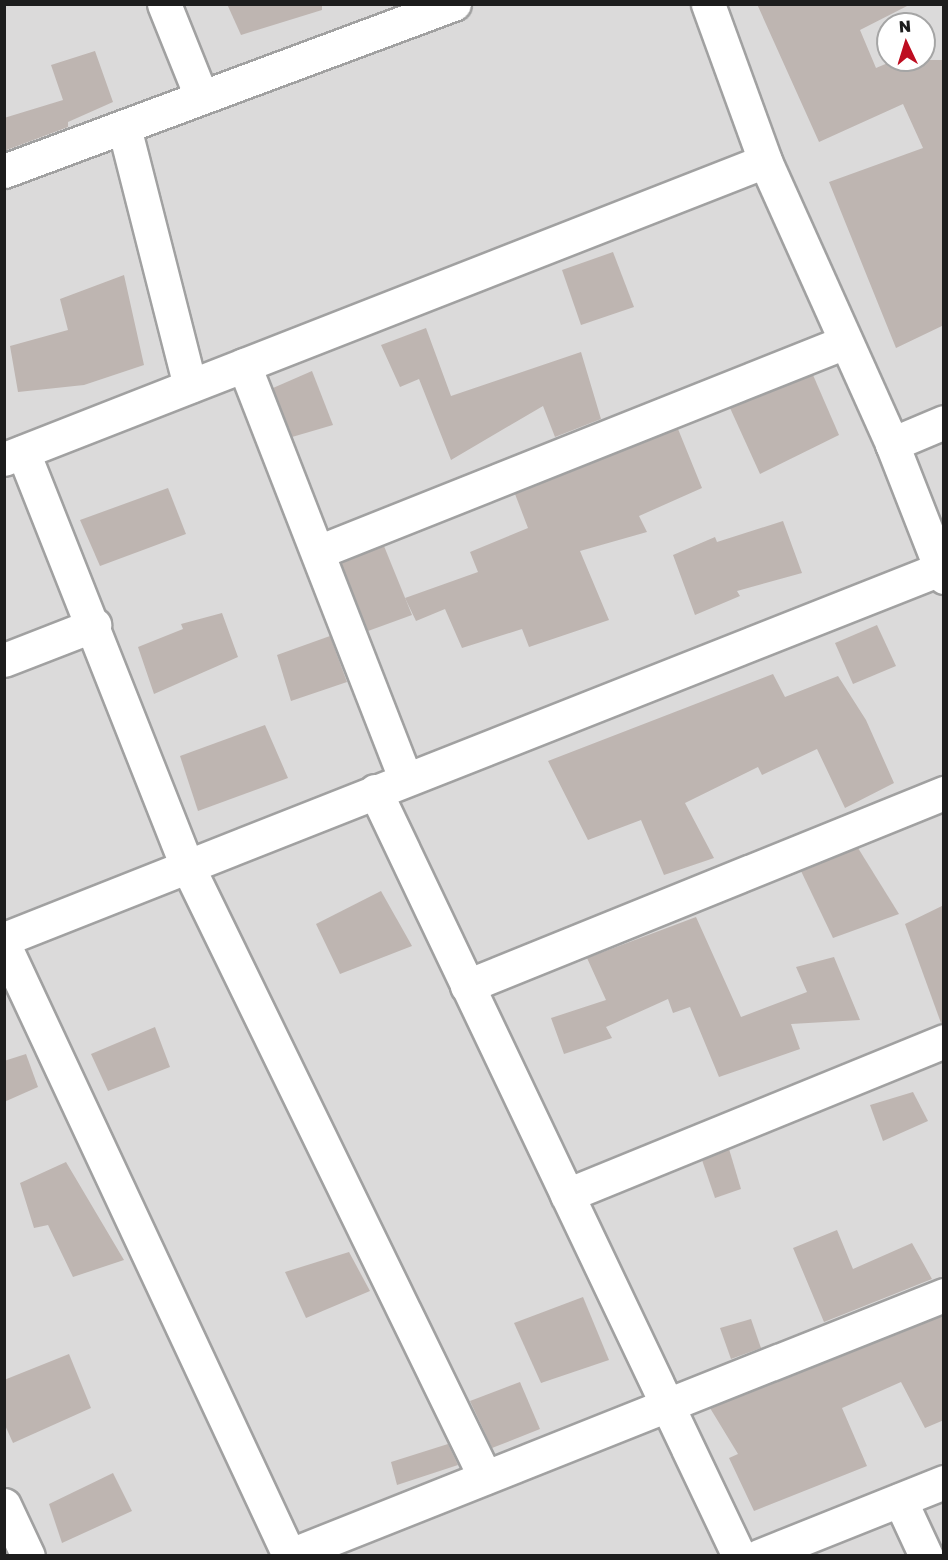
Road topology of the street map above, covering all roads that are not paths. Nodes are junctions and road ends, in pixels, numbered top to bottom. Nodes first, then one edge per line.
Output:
1 (164, 4) edge
2 (708, 4) edge
3 (436, 7) edge
4 (201, 96) junction
5 (124, 127) junction
6 (765, 161) junction
7 (4, 171) edge
8 (845, 342) junction
9 (244, 365) junction
10 (190, 386) junction
11 (944, 422) edge
12 (892, 444) junction
13 (14, 456) edge
14 (318, 552) junction
15 (942, 573) edge
16 (94, 625) junction
17 (4, 660) edge
18 (405, 778) junction
19 (375, 791) junction
20 (944, 793) edge
21 (186, 863) junction
22 (4, 939) edge
23 (4, 945) edge
24 (467, 986) junction
25 (944, 1041) edge
26 (567, 1195) junction
27 (944, 1295) edge
28 (671, 1407) junction
29 (485, 1477) junction
30 (944, 1482) edge
31 (900, 1500) junction
32 (4, 1505) edge
33 (288, 1555) edge
34 (28, 1556) edge
35 (739, 1556) edge
36 (759, 1556) edge
37 (926, 1556) edge

1 - 4 street
2 - 6 street
3 - 4 street
4 - 5 street
5 - 7 street
5 - 10 street
6 - 8 street
6 - 9 street
8 - 12 street
8 - 14 street
9 - 10 street
9 - 14 street
10 - 13 street
11 - 12 street
12 - 15 street
13 - 16 street
14 - 18 street
15 - 18 street
16 - 17 street
16 - 21 street
18 - 19 street
19 - 21 street
19 - 24 street
20 - 24 street
21 - 22 street
21 - 29 street
23 - 33 street
24 - 26 street
25 - 26 street
26 - 28 street
27 - 28 street
28 - 29 street
28 - 35 street
29 - 33 street
30 - 31 street
31 - 36 street
31 - 37 street
32 - 34 street

